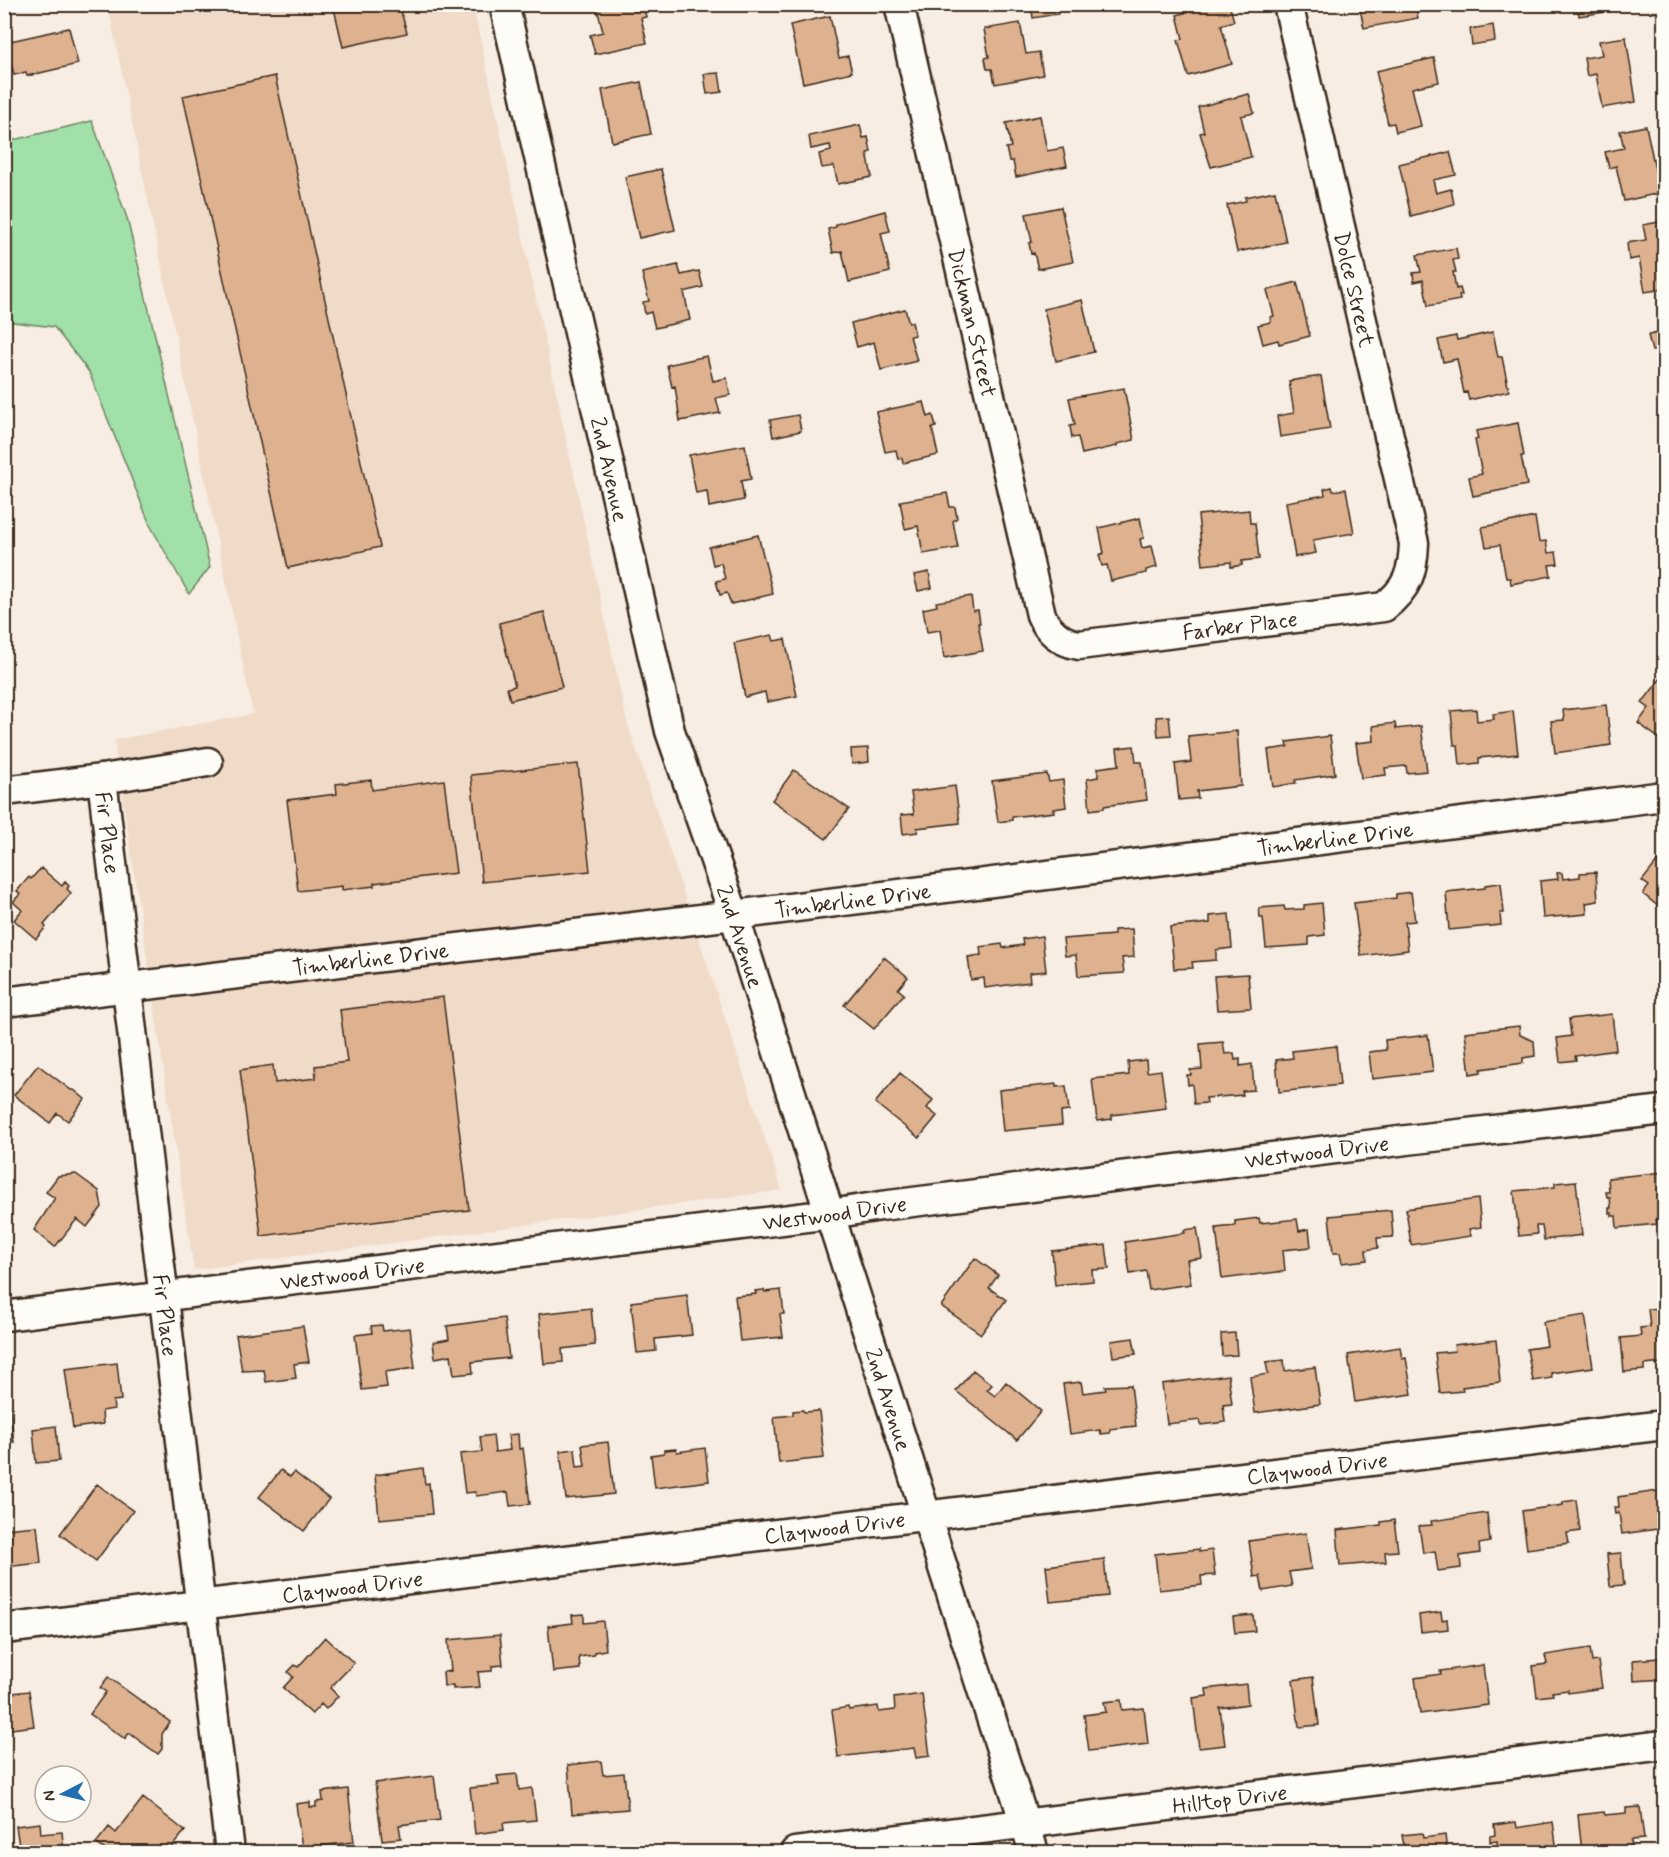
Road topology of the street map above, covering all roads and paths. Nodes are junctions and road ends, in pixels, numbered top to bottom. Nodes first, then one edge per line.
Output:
1 (504, 4) edge
2 (899, 4) edge
3 (1288, 4) edge
4 (1409, 574) joint
5 (1057, 636) joint
6 (208, 762) dead end
7 (102, 779) junction
8 (4, 791) edge
9 (1665, 796) edge
10 (734, 915) junction
11 (127, 987) junction
12 (4, 1002) edge
13 (1665, 1110) edge
14 (831, 1214) junction
15 (165, 1296) junction
16 (4, 1316) edge
17 (1665, 1425) edge
18 (928, 1516) junction
19 (202, 1605) junction
20 (4, 1629) edge
21 (1665, 1744) edge
22 (1026, 1825) junction
23 (230, 1852) edge
24 (795, 1852) edge
25 (1034, 1852) edge

1 - 10 street, 2nd Avenue
2 - 5 street, Dickman Street
3 - 4 street, Dolce Street
4 - 5 street, Farber Place
6 - 7 street
7 - 8 street
7 - 11 street, Fir Place
9 - 10 street, Timberline Drive
10 - 11 street, Timberline Drive
10 - 14 street, 2nd Avenue
11 - 12 street, Timberline Drive
11 - 15 street, Fir Place
13 - 14 street, Westwood Drive
14 - 15 street, Westwood Drive
14 - 18 street, 2nd Avenue
15 - 16 street, Westwood Drive
15 - 19 street, Fir Place
17 - 18 street, Claywood Drive
18 - 19 street, Claywood Drive
18 - 22 street, 2nd Avenue
19 - 20 street, Claywood Drive
19 - 23 street, Fir Place
21 - 22 street, Hilltop Drive
22 - 24 street, Hilltop Drive
22 - 25 street, 2nd Avenue

